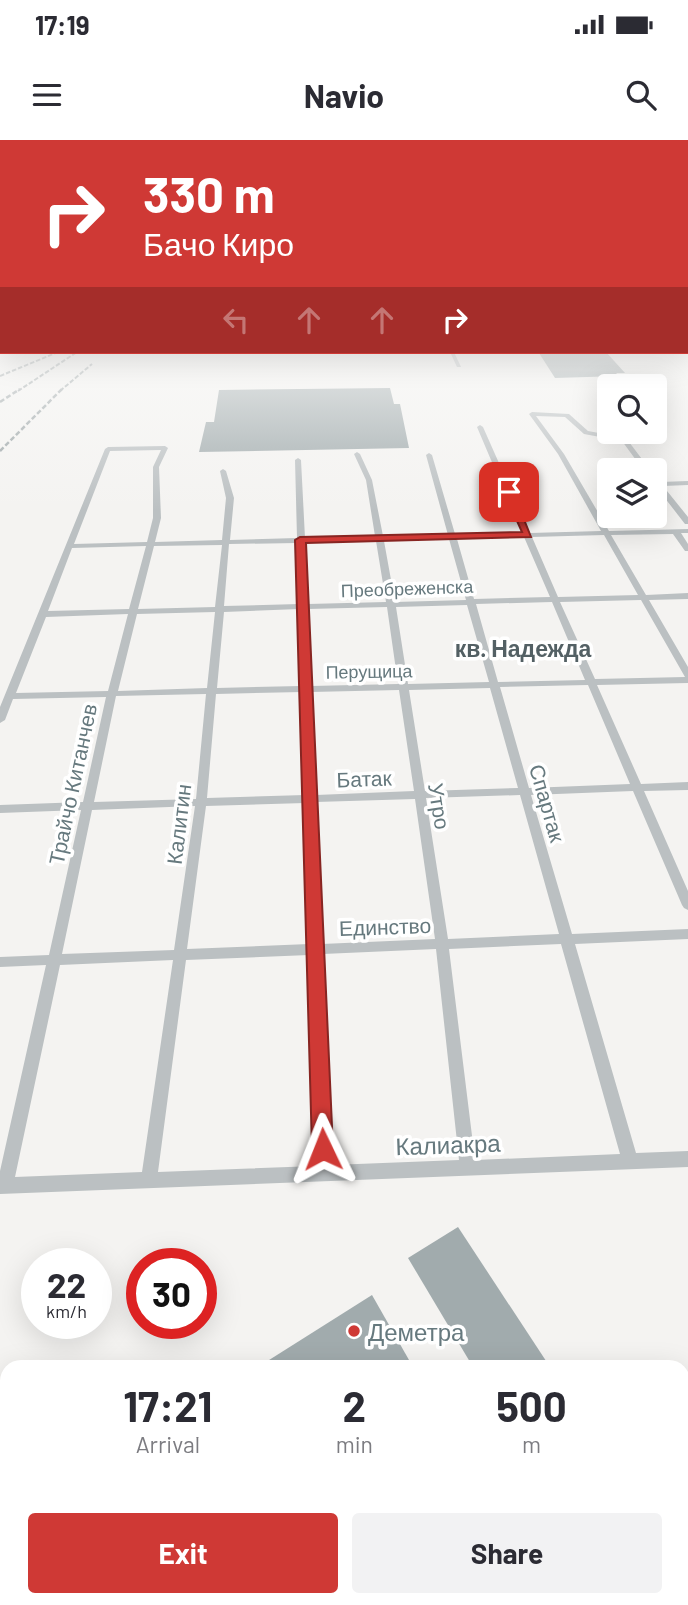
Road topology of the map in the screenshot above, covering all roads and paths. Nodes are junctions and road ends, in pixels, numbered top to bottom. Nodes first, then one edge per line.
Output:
1 (480, 427) dead end
2 (357, 454) dead end
3 (429, 455) dead end
4 (638, 458) edge
5 (298, 460) dead end
6 (223, 471) dead end
7 (667, 482) edge
8 (688, 483) edge
9 (667, 496) edge
10 (597, 516) edge
11 (688, 522) edge
12 (604, 528) edge
13 (675, 531) junction
14 (688, 531) edge
15 (607, 533) junction
16 (528, 535) junction
17 (452, 537) junction
18 (380, 538) junction
19 (300, 540) junction
20 (225, 542) junction
21 (150, 544) junction
22 (69, 546) junction
23 (688, 549) edge
24 (688, 596) edge
25 (643, 597) junction
26 (556, 599) junction
27 (471, 602) junction
28 (391, 604) junction
29 (303, 606) junction
30 (218, 609) junction
31 (131, 611) junction
32 (43, 614) junction
33 (688, 678) edge
34 (592, 682) junction
35 (494, 684) junction
36 (402, 686) junction
37 (306, 689) junction
38 (211, 691) junction
39 (112, 693) junction
40 (10, 696) junction
41 (0, 720) edge
42 (688, 786) edge
43 (637, 788) junction
44 (524, 792) junction
45 (418, 795) junction
46 (310, 799) junction
47 (201, 802) junction
48 (87, 806) junction
49 (0, 809) edge
50 (688, 905) edge
51 (688, 934) edge
52 (567, 939) junction
53 (442, 944) junction
54 (316, 949) junction
55 (180, 955) junction
56 (54, 960) junction
57 (0, 962) edge
58 (688, 1160) edge
59 (630, 1162) junction
60 (468, 1168) junction
61 (324, 1174) junction
62 (149, 1181) junction
63 (2, 1186) edge

1 - 16 street
2 - 18 street, Утро
3 - 17 street, Спартак
4 - 10 street
5 - 19 street
6 - 20 street, Калитин
7 - 8 street
9 - 11 street
12 - 15 street
13 - 14 street
13 - 15 street
13 - 23 street
15 - 16 street
15 - 25 street
16 - 17 street
16 - 26 street
17 - 18 street
17 - 27 street, Спартак
18 - 19 street
18 - 28 street, Утро
19 - 20 street
19 - 29 street
20 - 21 street
20 - 30 street, Калитин
21 - 22 street
21 - 22 street, Трайчо Китанчев
21 - 31 street, Трайчо Китанчев
22 - 32 street
24 - 25 street, Преобреженска
25 - 26 street, Преобреженска
25 - 33 street
26 - 27 street, Преобреженска
26 - 34 street
27 - 28 street, Преобреженска
27 - 35 street, Спартак
28 - 29 street, Преобреженска
28 - 36 street, Утро
29 - 30 street, Преобреженска
29 - 37 street
30 - 31 street, Преобреженска
30 - 38 street, Калитин
31 - 32 street, Преобреженска
31 - 39 street, Трайчо Китанчев
32 - 40 street
33 - 34 street, Перущица
34 - 35 street, Перущица
34 - 43 street
35 - 36 street, Перущица
35 - 44 street, Спартак
36 - 37 street, Перущица
36 - 45 street, Утро
37 - 38 street, Перущица
37 - 46 street
38 - 39 street, Перущица
38 - 47 street, Калитин
39 - 40 street, Перущица
39 - 48 street, Трайчо Китанчев
40 - 41 street
42 - 43 street, Батак
43 - 44 street, Батак
43 - 50 street
44 - 45 street, Батак
44 - 52 street, Спартак
45 - 46 street, Батак
45 - 53 street, Утро
46 - 47 street, Батак
46 - 54 street
47 - 48 street, Батак
47 - 55 street, Калитин
48 - 49 street, Батак
48 - 56 street, Трайчо Китанчев
51 - 52 street, Единство
52 - 53 street, Единство
52 - 59 street, Спартак
53 - 54 street, Единство
53 - 60 street, Утро
54 - 55 street, Единство
54 - 61 street
55 - 56 street, Единство
55 - 62 street, Калитин
56 - 57 street, Единство
56 - 63 street, Трайчо Китанчев
58 - 59 street, Калиакра
59 - 60 street, Калиакра
60 - 61 street, Калиакра
61 - 62 street, Калиакра
62 - 63 street, Калиакра

